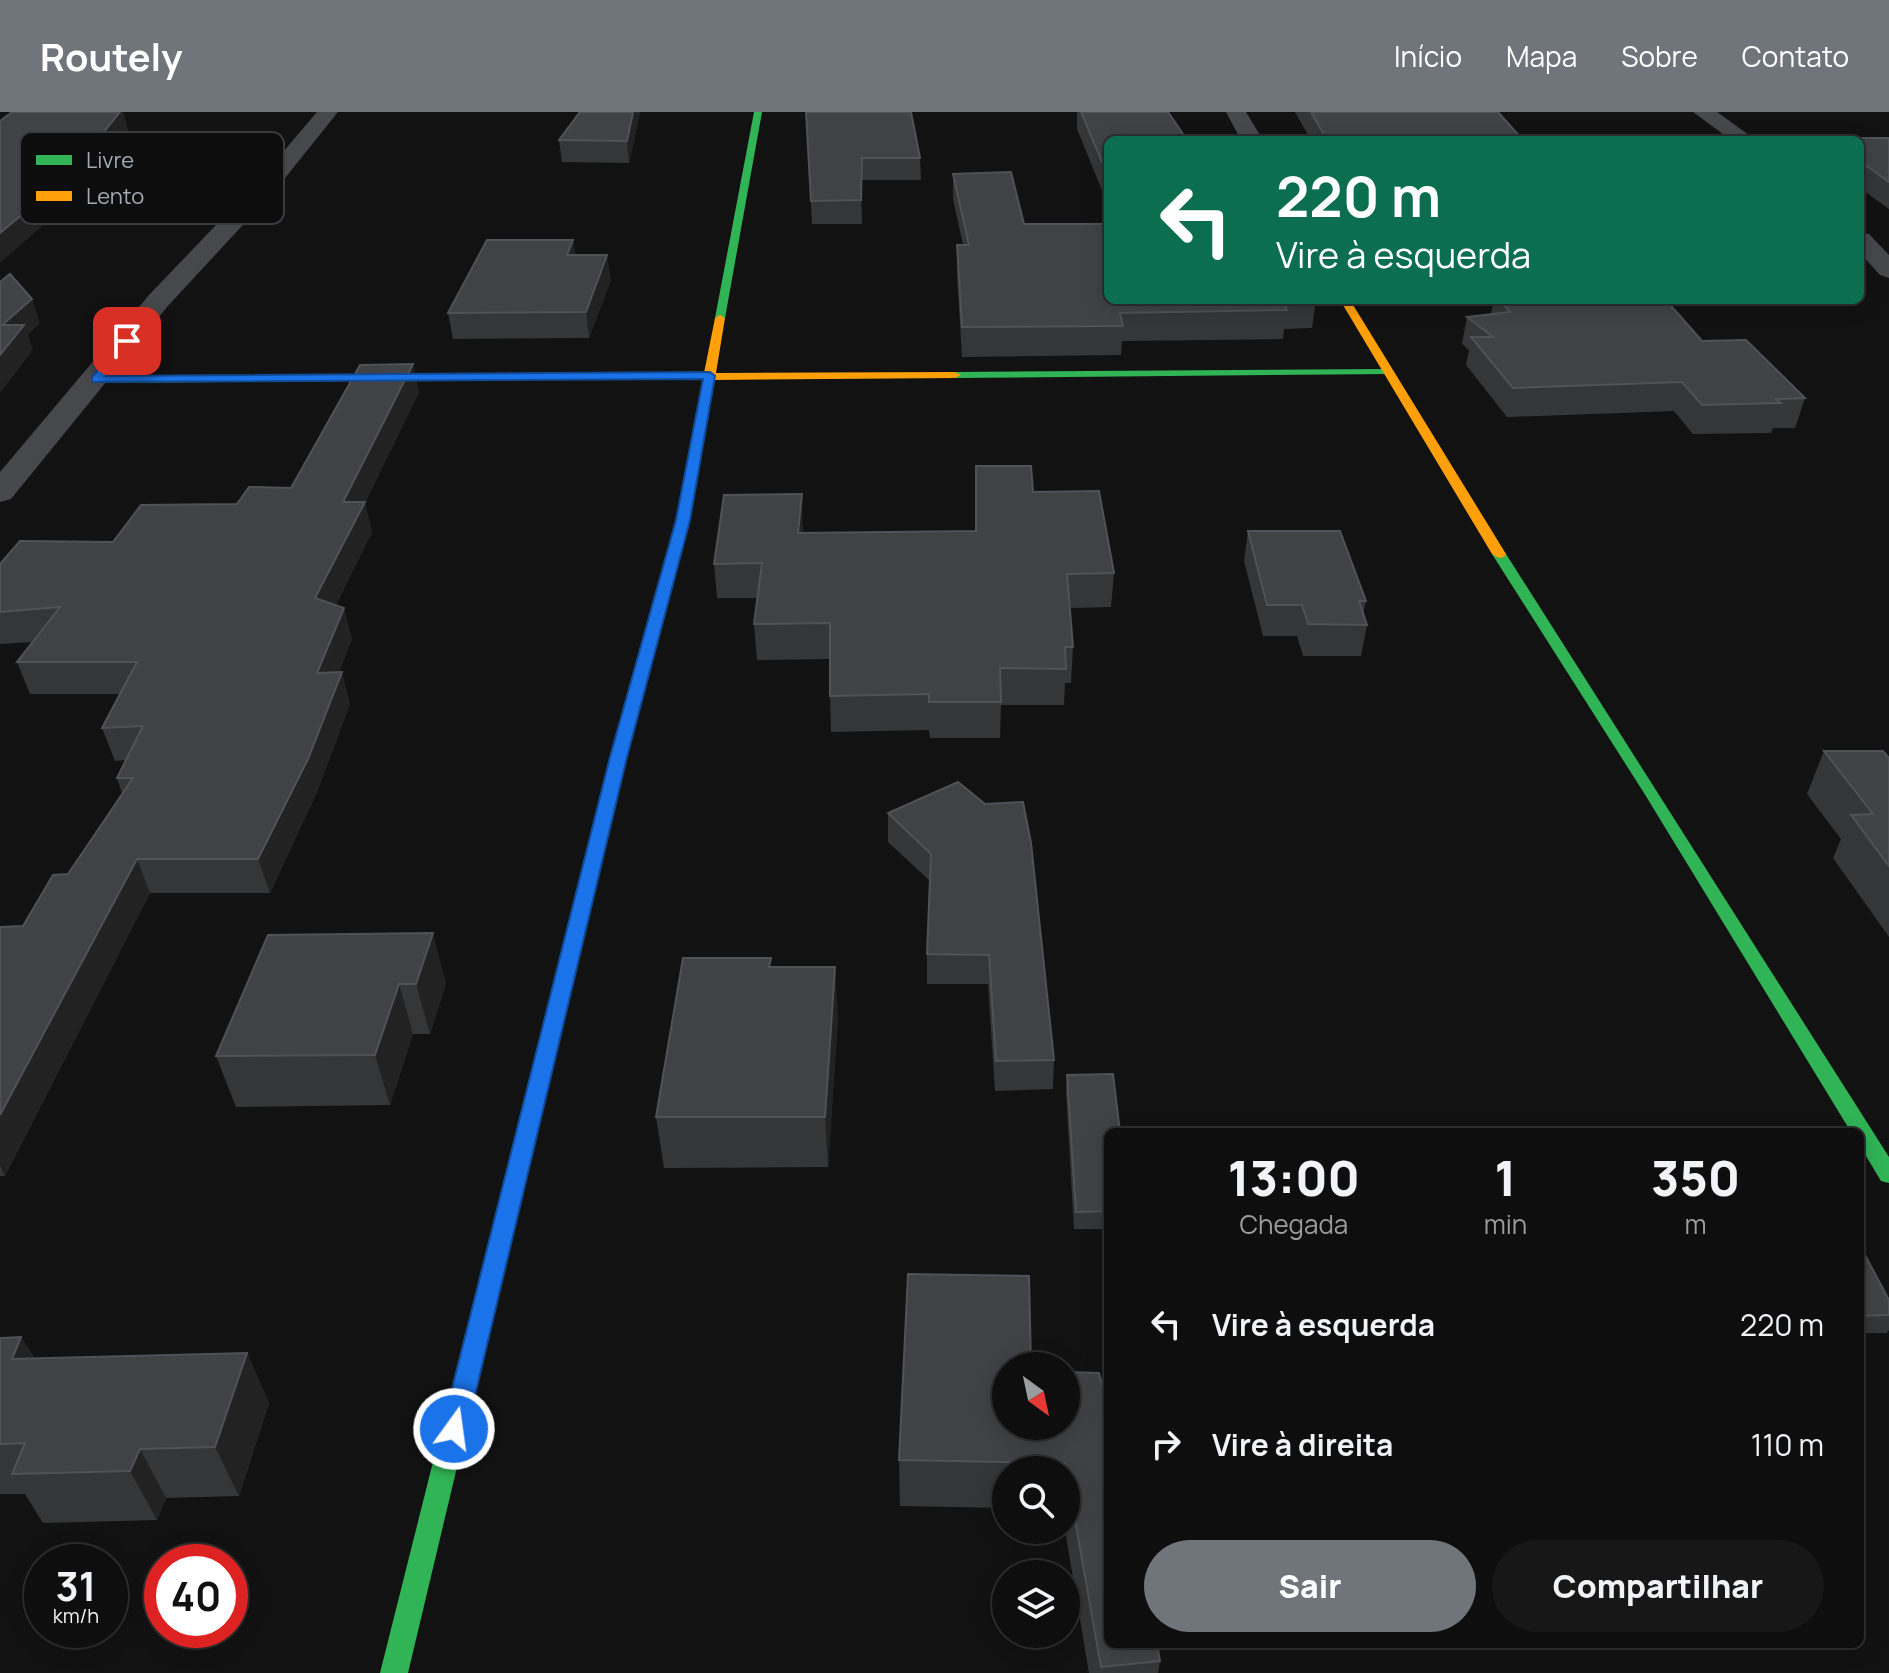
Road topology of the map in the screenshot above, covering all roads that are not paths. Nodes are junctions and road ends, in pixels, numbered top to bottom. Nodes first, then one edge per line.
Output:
1 (328, 112) edge
2 (758, 112) edge
3 (1236, 112) edge
4 (1703, 112) edge
5 (1250, 136) edge
6 (1739, 136) edge
7 (284, 165) edge
8 (230, 224) edge
9 (1864, 243) edge
10 (1889, 270) edge
11 (1347, 304) edge
12 (1387, 372) junction
13 (710, 376) junction
14 (96, 380) junction
15 (0, 492) edge
16 (1860, 1128) edge
17 (1864, 1135) edge
18 (1889, 1175) edge
19 (394, 1673) edge

1 - 7 street
2 - 13 street
3 - 5 street
4 - 6 street
8 - 14 street
9 - 10 street
11 - 12 street
12 - 13 street
12 - 16 street
13 - 14 street
13 - 19 street
14 - 15 street
17 - 18 street

